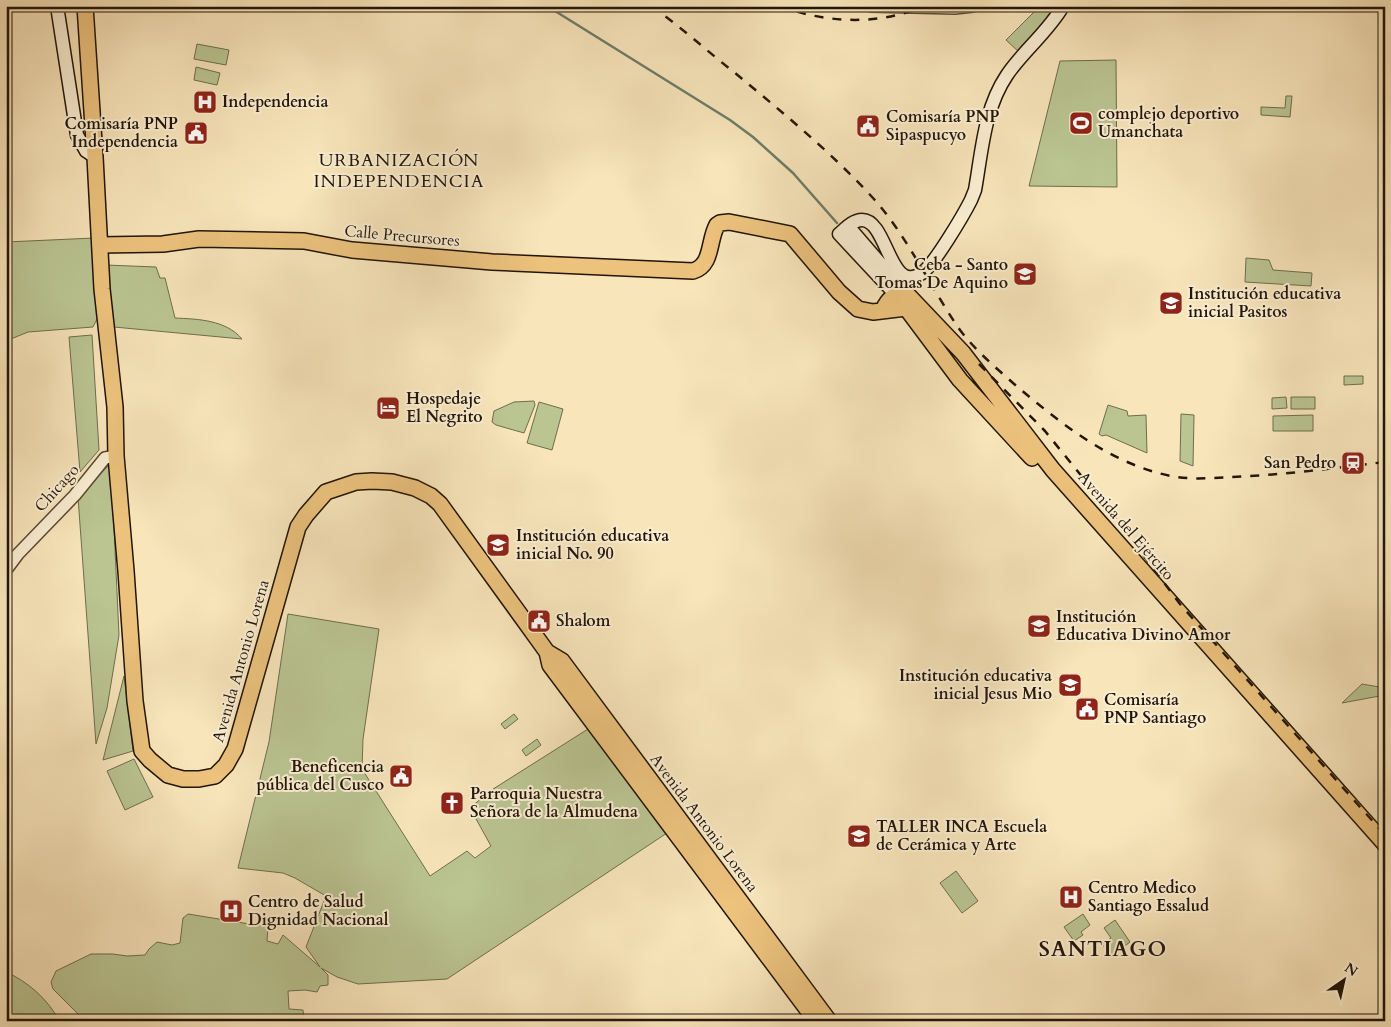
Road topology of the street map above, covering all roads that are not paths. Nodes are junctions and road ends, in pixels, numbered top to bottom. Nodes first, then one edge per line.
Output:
1 (57, 6) edge
2 (84, 6) edge
3 (871, 6) edge
4 (973, 6) edge
5 (1061, 9) edge
6 (95, 157) junction
7 (100, 245) junction
8 (905, 299) junction
9 (116, 456) junction
10 (6, 570) edge
11 (547, 652) junction
12 (1385, 844) edge
13 (1385, 856) edge
14 (816, 1021) edge
15 (829, 1021) edge

1 - 6 main road
2 - 6 main road, Avenida Antonio Lorena
3 - 4 street
5 - 8 main road, Avenida del Ejército
6 - 7 main road, Avenida Antonio Lorena
7 - 8 main road, Calle Precursores
7 - 9 main road, Avenida Antonio Lorena
8 - 12 main road, Avenida del Ejército
8 - 13 main road, Avenida del Ejército
9 - 10 street, Chicago
9 - 11 main road, Avenida Antonio Lorena
11 - 14 main road, Avenida Antonio Lorena
11 - 15 main road, Avenida Antonio Lorena

